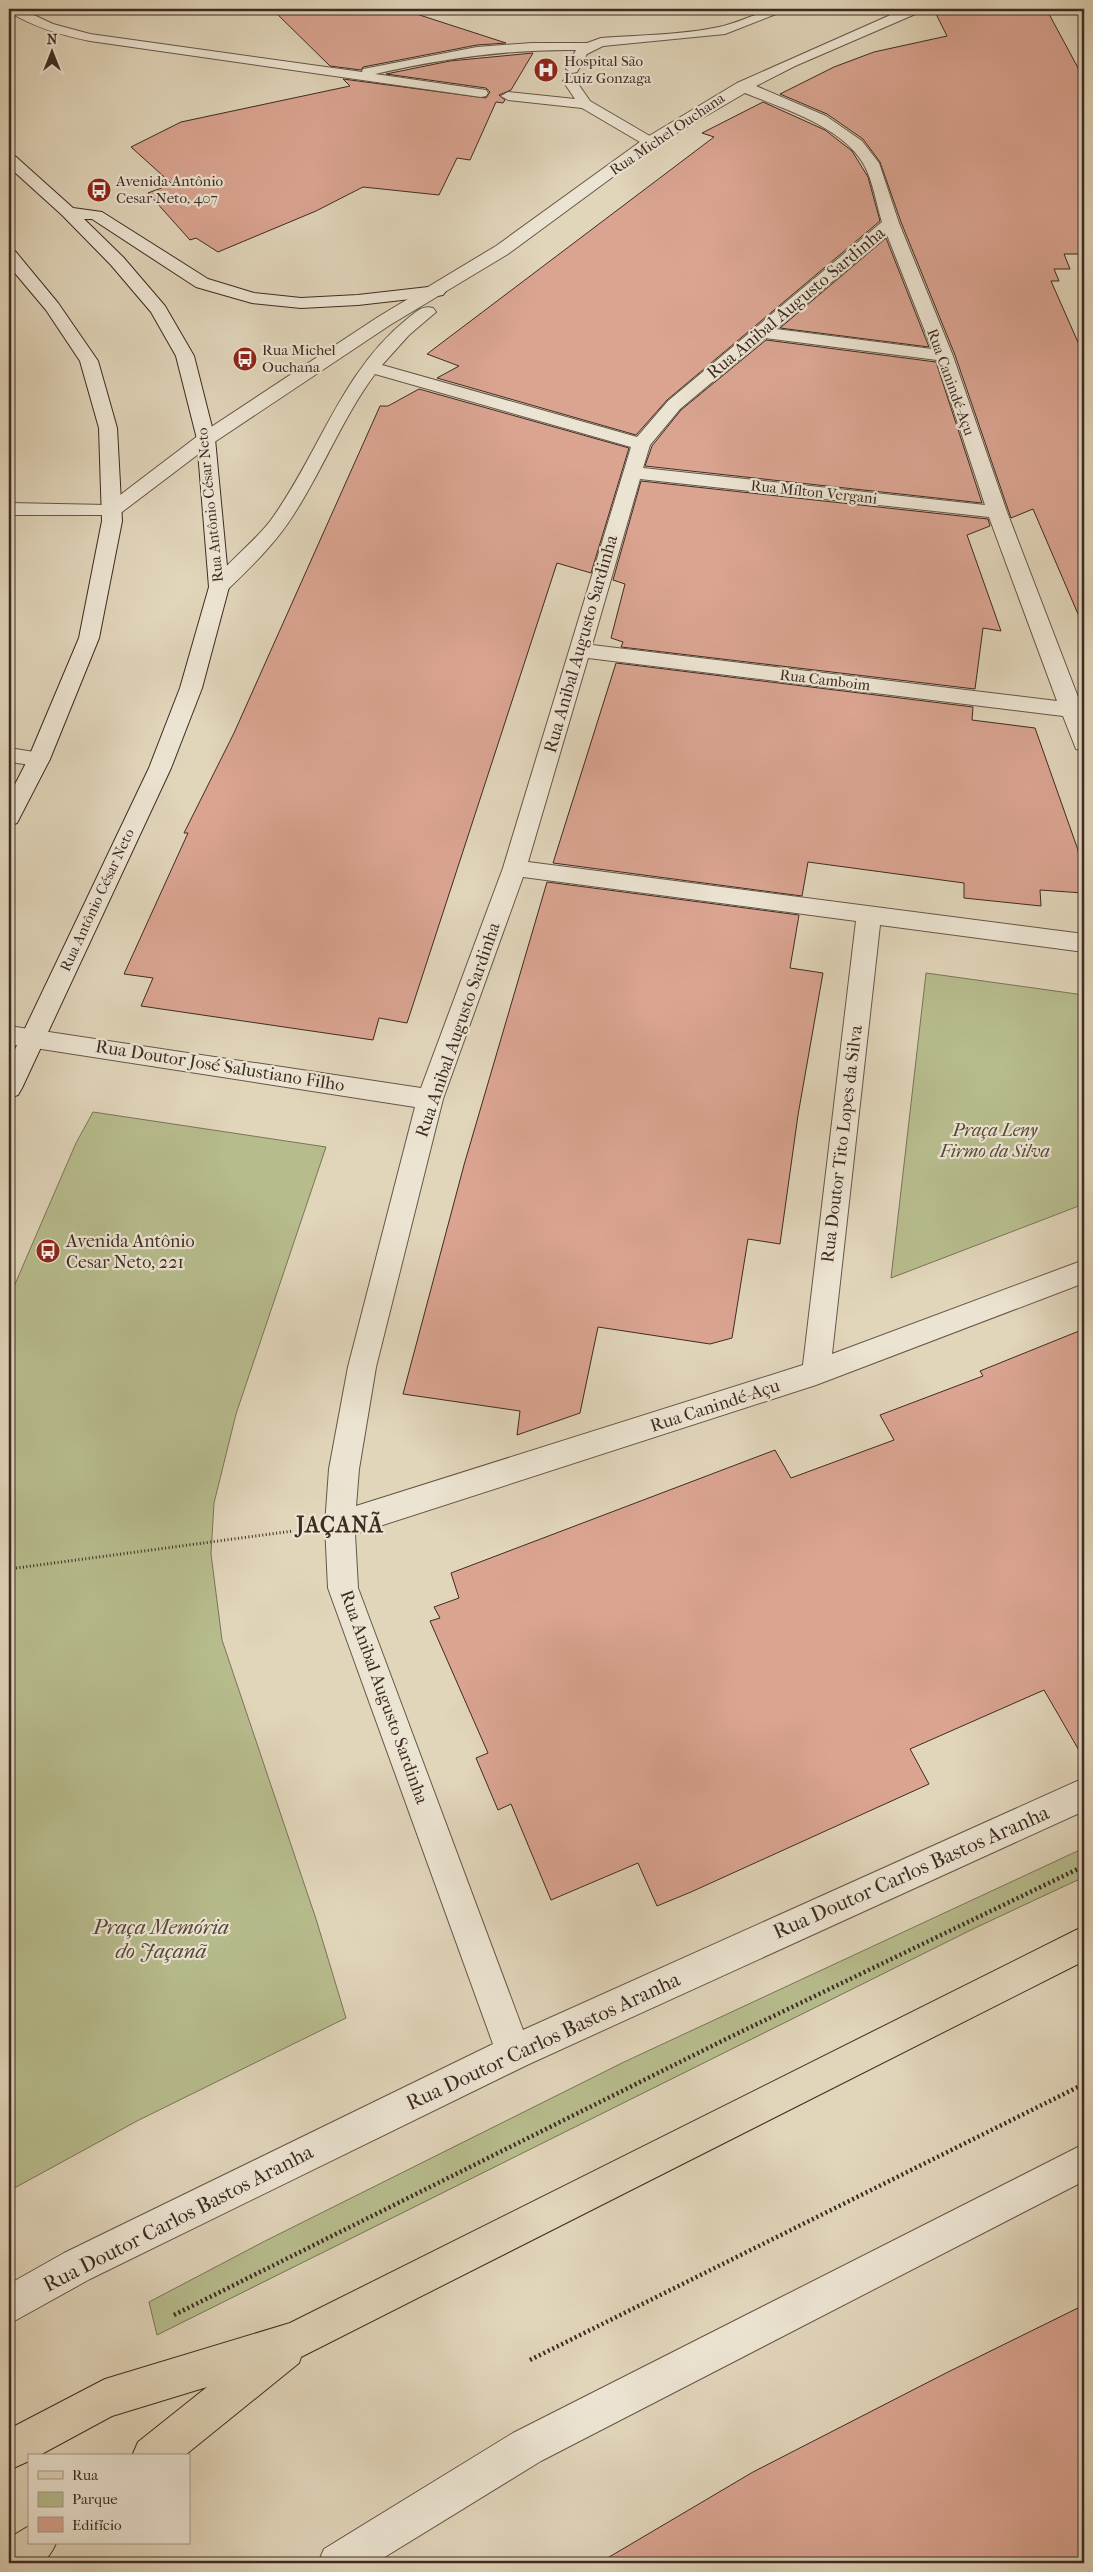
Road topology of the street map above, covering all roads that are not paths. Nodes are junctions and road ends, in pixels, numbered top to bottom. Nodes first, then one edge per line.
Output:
1 (13, 9) edge
2 (783, 9) edge
3 (915, 9) edge
4 (588, 47) junction
5 (357, 75) junction
6 (742, 86) junction
7 (481, 93) dead end
8 (508, 96) dead end
9 (584, 104) junction
10 (650, 142) junction
11 (9, 159) edge
12 (68, 212) junction
13 (891, 223) junction
14 (9, 255) edge
15 (437, 291) junction
16 (762, 332) junction
17 (944, 356) junction
18 (372, 368) junction
19 (206, 439) junction
20 (641, 444) junction
21 (631, 472) junction
22 (9, 509) edge
23 (111, 511) junction
24 (996, 512) junction
25 (219, 587) junction
26 (579, 650) junction
27 (1072, 710) junction
28 (1084, 744) edge
29 (9, 755) edge
30 (39, 759) junction
31 (9, 818) edge
32 (515, 868) junction
33 (869, 915) junction
34 (1084, 943) edge
35 (20, 1036) edge
36 (9, 1088) edge
37 (430, 1099) junction
38 (1084, 1271) edge
39 (816, 1373) junction
40 (340, 1525) junction
41 (1084, 1794) edge
42 (1084, 1944) edge
43 (514, 2052) junction
44 (1084, 2162) edge
45 (9, 2305) edge
46 (296, 2340) junction
47 (9, 2450) edge
48 (154, 2454) edge
49 (35, 2544) edge
50 (9, 2563) edge
51 (338, 2563) edge

1 - 5 lane
2 - 4 lane
3 - 6 street, Rua Michel Ouchana
4 - 5 lane
4 - 9 lane
5 - 7 lane
6 - 10 street, Rua Michel Ouchana
6 - 13 street, Rua Canindé-Açu
8 - 9 lane
9 - 10 lane
10 - 15 street, Rua Michel Ouchana
11 - 12 street, Rua Antônio César Neto
12 - 15 street
12 - 19 street, Rua Antônio César Neto
13 - 16 street, Rua Anibal Augusto Sardinha
13 - 17 street, Rua Canindé-Açu
14 - 23 street
15 - 18 street
15 - 19 street, Rua Michel Ouchana
16 - 17 street
16 - 20 street, Rua Anibal Augusto Sardinha
17 - 24 street, Rua Canindé-Açu
18 - 20 street
18 - 25 street
19 - 23 street, Rua Michel Ouchana
19 - 25 street, Rua Antônio César Neto
20 - 21 street, Rua Anibal Augusto Sardinha
21 - 24 street, Rua Mílton Vergani
21 - 26 street, Rua Anibal Augusto Sardinha
22 - 23 street
23 - 30 street
24 - 27 street, Rua Canindé-Açu
25 - 35 street, Rua Antônio César Neto
26 - 27 street, Rua Camboim
26 - 32 street, Rua Anibal Augusto Sardinha
27 - 28 street, Rua Canindé-Açu
29 - 30 street
30 - 31 street
32 - 33 street
32 - 37 street, Rua Anibal Augusto Sardinha
33 - 34 street
33 - 39 street, Rua Doutor Tito Lopes da Silva
35 - 36 street, Rua Antônio César Neto
35 - 37 street, Rua Doutor José Salustiano Filho
37 - 40 street, Rua Anibal Augusto Sardinha
38 - 39 street, Rua Canindé-Açu
39 - 40 street, Rua Canindé-Açu
40 - 43 street, Rua Anibal Augusto Sardinha
41 - 43 street, Rua Doutor Carlos Bastos Aranha
42 - 46 main road
43 - 45 street, Rua Doutor Carlos Bastos Aranha
44 - 51 street
46 - 47 main road
46 - 48 main road
49 - 50 main road

